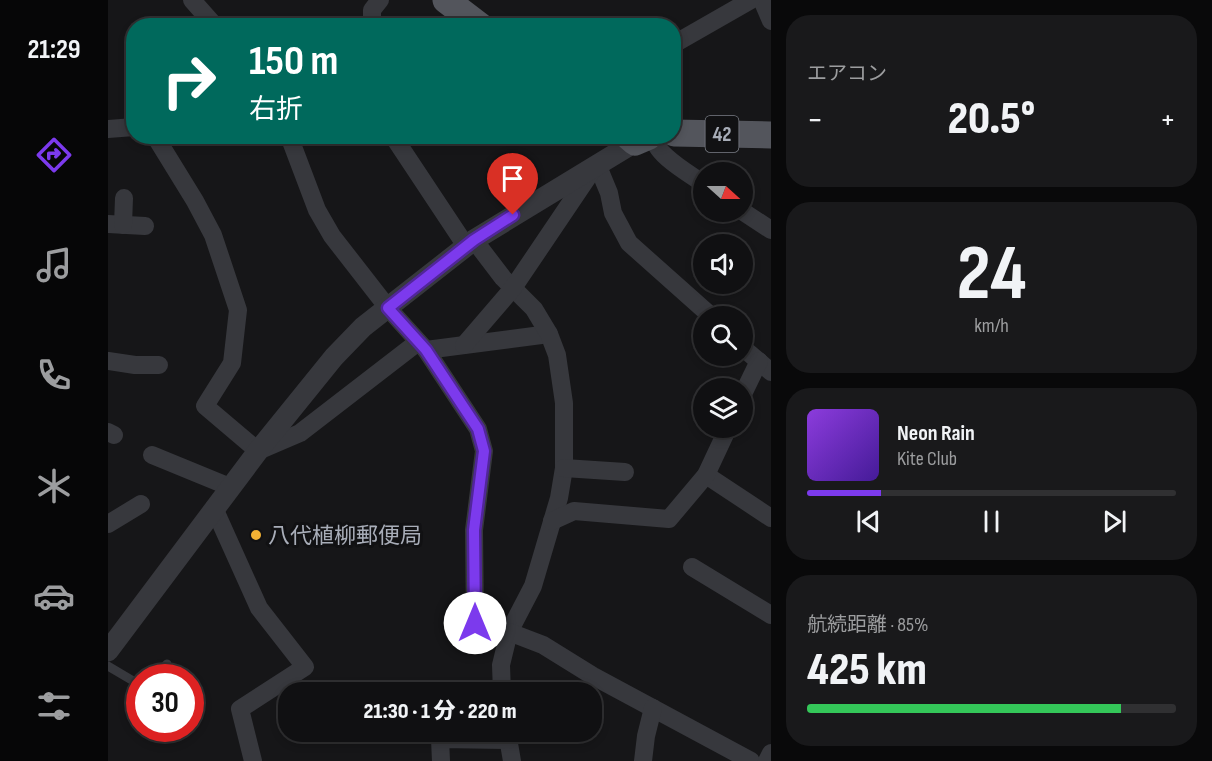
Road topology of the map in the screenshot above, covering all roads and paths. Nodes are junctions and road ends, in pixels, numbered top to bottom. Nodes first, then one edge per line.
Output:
1 (192, 0) edge
2 (380, 0) edge
3 (446, 0) edge
4 (751, 0) edge
5 (762, 0) edge
6 (208, 18) edge
7 (372, 18) edge
8 (470, 18) edge
9 (771, 21) edge
10 (681, 40) edge
11 (126, 128) edge
12 (108, 129) edge
13 (681, 133) edge
14 (771, 135) edge
15 (160, 144) edge
16 (291, 144) edge
17 (399, 144) edge
18 (632, 144) edge
19 (654, 144) edge
20 (597, 164) junction
21 (693, 176) edge
22 (124, 198) dead end
23 (753, 218) edge
24 (115, 224) edge
25 (145, 226) dead end
26 (771, 230) edge
27 (470, 243) junction
28 (513, 288) junction
29 (700, 306) edge
30 (388, 308) junction
31 (549, 334) junction
32 (464, 345) junction
33 (422, 346) junction
34 (753, 356) edge
35 (108, 361) edge
36 (159, 365) dead end
37 (765, 366) edge
38 (753, 382) edge
39 (723, 438) edge
40 (258, 451) junction
41 (152, 455) dead end
42 (564, 468) junction
43 (625, 472) dead end
44 (706, 475) junction
45 (230, 487) junction
46 (141, 504) dead end
47 (214, 508) junction
48 (771, 518) edge
49 (552, 521) junction
50 (108, 524) edge
51 (692, 567) dead end
52 (771, 615) edge
53 (509, 632) junction
54 (108, 651) edge
55 (108, 666) edge
56 (126, 677) edge
57 (502, 682) edge
58 (653, 708) junction
59 (440, 742) edge
60 (509, 742) edge
61 (771, 753) edge
62 (254, 761) edge
63 (441, 761) edge
64 (512, 761) edge
65 (643, 761) edge
66 (751, 761) edge
67 (767, 761) edge

1 - 6 street
2 - 7 street
3 - 8 main road
4 - 10 street
5 - 9 street
11 - 12 street
13 - 14 main road, 42
15 - 40 street
16 - 30 street
17 - 27 street
18 - 20 street
19 - 21 street
20 - 27 street
20 - 28 street
20 - 29 street
22 - 24 street
23 - 26 street
24 - 25 street
27 - 28 street
27 - 30 street
28 - 31 street
28 - 32 street
30 - 33 street
30 - 40 street
31 - 32 street
31 - 42 street
32 - 33 street
33 - 40 street
33 - 53 street
34 - 37 street
35 - 36 street
37 - 38 street
39 - 44 street
40 - 45 street
41 - 45 street
42 - 43 street
42 - 49 street
44 - 48 street
44 - 49 street
45 - 47 street
46 - 50 street
47 - 54 street
47 - 62 street
49 - 53 street
51 - 52 street
53 - 57 street
53 - 58 street
55 - 56 lane
58 - 65 street
58 - 66 street
59 - 63 street
60 - 64 street
61 - 67 street

